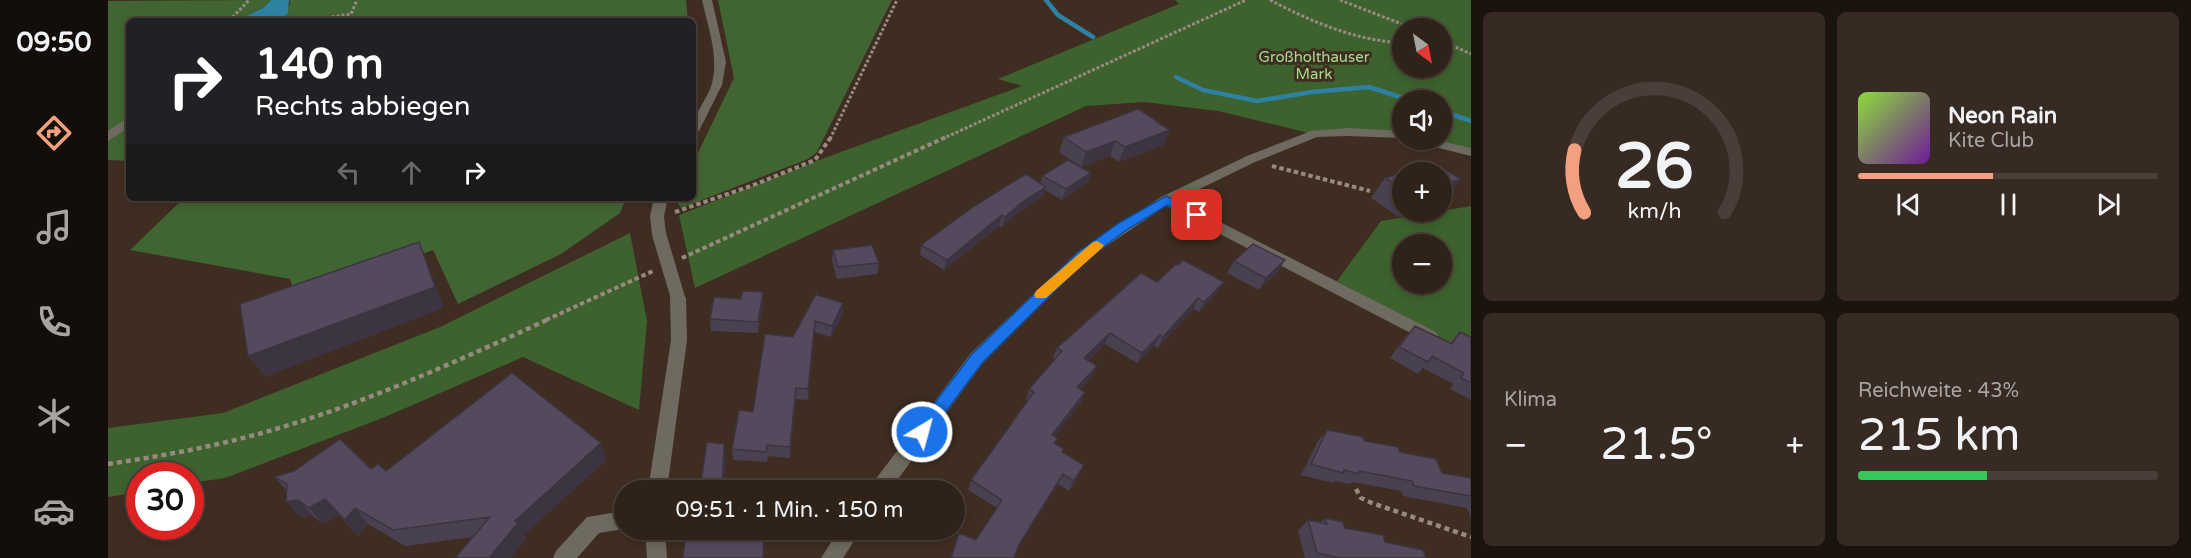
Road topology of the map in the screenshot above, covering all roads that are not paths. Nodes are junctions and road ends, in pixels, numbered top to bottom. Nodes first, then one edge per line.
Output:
1 (707, 0) edge
2 (126, 123) edge
3 (696, 125) edge
4 (1392, 134) edge
5 (108, 137) edge
6 (1452, 147) edge
7 (1471, 152) edge
8 (1166, 200) junction
9 (660, 201) edge
10 (1438, 339) edge
11 (658, 480) edge
12 (886, 480) edge
13 (614, 522) edge
14 (656, 540) edge
15 (844, 540) edge
16 (563, 558) edge
17 (657, 558) edge
18 (831, 558) edge

1 - 3 street
2 - 5 street
4 - 8 street
6 - 7 street
8 - 10 street
8 - 12 street
9 - 11 street, bridge
13 - 16 street
14 - 17 street
15 - 18 street

